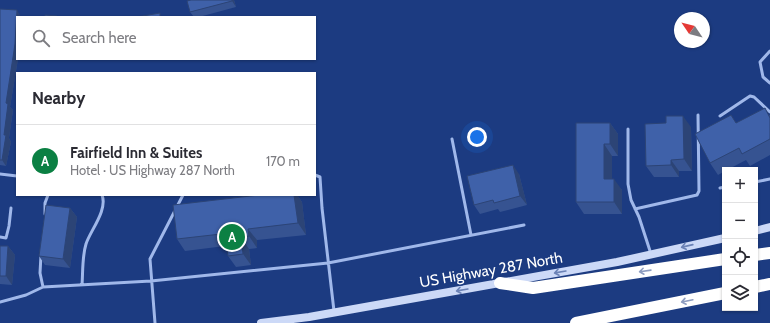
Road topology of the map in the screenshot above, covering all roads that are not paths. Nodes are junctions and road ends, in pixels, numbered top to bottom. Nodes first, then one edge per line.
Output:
1 (770, 51) edge
2 (770, 83) edge
3 (770, 112) edge
4 (698, 115) dead end
5 (720, 116) dead end
6 (628, 129) dead end
7 (452, 139) dead end
8 (0, 174) edge
9 (316, 175) edge
10 (16, 176) edge
11 (770, 179) edge
12 (758, 181) edge
13 (48, 196) edge
14 (102, 196) edge
15 (182, 196) edge
16 (11, 208) dead end
17 (635, 209) junction
18 (44, 219) edge
19 (524, 225) dead end
20 (770, 227) edge
21 (758, 229) edge
22 (471, 235) junction
23 (0, 237) edge
24 (722, 239) edge
25 (42, 250) edge
26 (770, 253) edge
27 (651, 254) junction
28 (758, 255) edge
29 (722, 259) edge
30 (328, 263) junction
31 (151, 281) junction
32 (500, 283) junction
33 (770, 284) edge
34 (82, 285) junction
35 (758, 286) edge
36 (43, 287) junction
37 (722, 294) edge
38 (0, 302) edge
39 (334, 313) junction
40 (155, 323) edge
41 (261, 323) edge
42 (576, 323) edge

1 - 2 lane
3 - 5 lane
4 - 17 lane
6 - 17 lane
7 - 22 lane
8 - 10 lane
9 - 30 lane
11 - 12 lane
13 - 18 lane
14 - 34 lane
15 - 31 lane
16 - 23 lane
17 - 27 lane
19 - 22 lane
20 - 21 main road
22 - 30 lane
24 -> 27 main road, US Highway 287 North
25 - 36 lane
26 - 28 highway
27 -> 32 main road, US Highway 287 North
29 -> 32 highway
30 - 31 lane
30 - 39 lane
31 - 34 lane
31 - 40 lane
32 -> 39 main road, US Highway 287 North
33 - 35 highway
34 - 36 lane
36 - 38 lane
37 -> 42 highway
39 - 41 main road, US Highway 287 North

